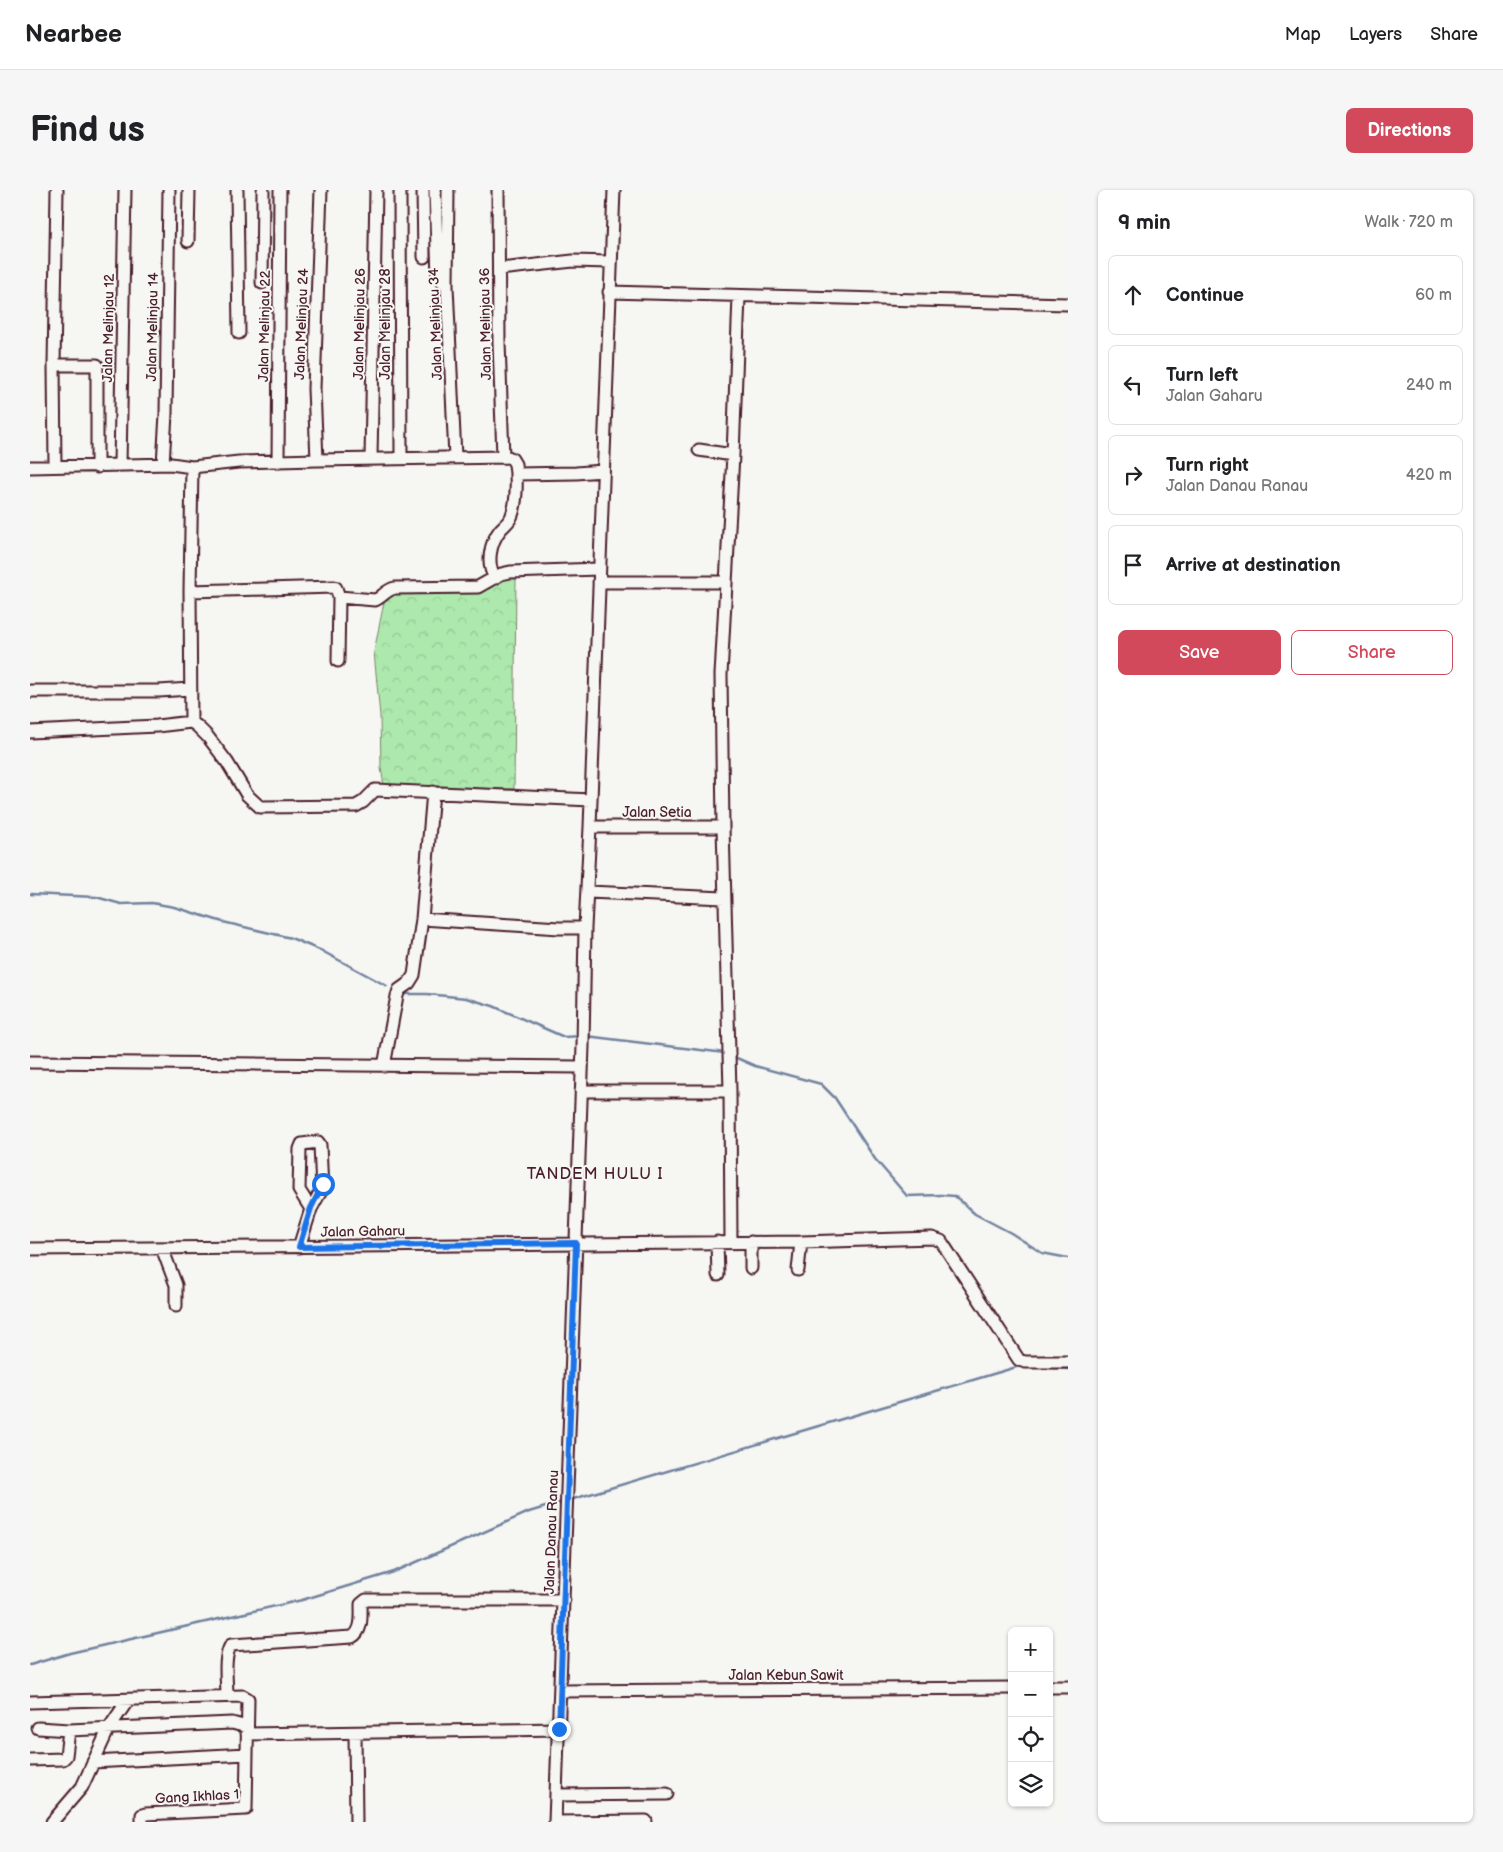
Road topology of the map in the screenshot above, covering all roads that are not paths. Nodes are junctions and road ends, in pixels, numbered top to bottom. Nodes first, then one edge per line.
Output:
1 (57, 190) edge
2 (125, 190) edge
3 (169, 190) edge
4 (189, 190) edge
5 (237, 190) edge
6 (263, 190) edge
7 (280, 190) edge
8 (321, 190) edge
9 (376, 190) edge
10 (400, 190) edge
11 (424, 190) edge
12 (435, 190) edge
13 (448, 190) edge
14 (498, 190) edge
15 (614, 190) edge
16 (188, 241) dead end
17 (424, 257) dead end
18 (610, 262) junction
19 (499, 269) junction
20 (262, 283) dead end
21 (447, 286) junction
22 (609, 292) junction
23 (739, 296) junction
24 (1068, 304) edge
25 (239, 332) dead end
26 (54, 365) junction
27 (699, 450) dead end
28 (733, 455) junction
29 (455, 457) junction
30 (504, 457) junction
31 (401, 458) junction
32 (371, 459) junction
33 (317, 460) junction
34 (278, 462) junction
35 (163, 464) junction
36 (55, 466) junction
37 (96, 466) junction
38 (120, 466) junction
39 (30, 467) edge
40 (192, 467) junction
41 (603, 470) junction
42 (516, 474) junction
43 (599, 569) junction
44 (495, 578) junction
45 (599, 582) junction
46 (726, 582) junction
47 (190, 591) junction
48 (339, 597) junction
49 (338, 661) dead end
50 (190, 689) junction
51 (30, 691) edge
52 (191, 722) junction
53 (30, 732) edge
54 (433, 792) junction
55 (592, 800) junction
56 (590, 826) junction
57 (722, 827) junction
58 (588, 892) junction
59 (724, 898) junction
60 (422, 919) junction
61 (585, 928) junction
62 (30, 1062) edge
63 (384, 1066) junction
64 (582, 1068) junction
65 (581, 1091) junction
66 (730, 1091) junction
67 (311, 1208) junction
68 (716, 1242) junction
69 (731, 1242) junction
70 (751, 1242) junction
71 (801, 1242) junction
72 (576, 1243) junction
73 (299, 1247) junction
74 (162, 1248) junction
75 (30, 1249) edge
76 (751, 1268) dead end
77 (798, 1270) dead end
78 (718, 1275) dead end
79 (176, 1306) dead end
80 (1068, 1362) edge
81 (564, 1600) junction
82 (1053, 1687) edge
83 (1068, 1687) edge
84 (1008, 1688) edge
85 (560, 1691) junction
86 (227, 1696) junction
87 (128, 1700) junction
88 (30, 1702) edge
89 (38, 1728) dead end
90 (109, 1728) junction
91 (559, 1729) junction
92 (69, 1730) junction
93 (247, 1731) junction
94 (355, 1733) junction
95 (247, 1754) junction
96 (30, 1760) edge
97 (93, 1762) junction
98 (667, 1794) dead end
99 (556, 1795) junction
100 (646, 1821) edge
101 (52, 1822) edge
102 (142, 1822) edge
103 (356, 1822) edge
104 (555, 1822) edge

1 - 26 street
2 - 38 street, Jalan Melinjau 12
3 - 35 street, Jalan Melinjau 14
4 - 16 street
5 - 25 street
6 - 20 street
7 - 34 street, Jalan Melinjau 22
8 - 33 street, Jalan Melinjau 24
9 - 32 street, Jalan Melinjau 26
10 - 31 street, Jalan Melinjau 28
11 - 17 street
12 - 21 street
13 - 21 street, Jalan Melinjau 34
14 - 19 street, Jalan Melinjau 36
15 - 18 street, Jalan Danau Ranau
18 - 19 street
18 - 22 street, Jalan Danau Ranau
19 - 30 street, Jalan Melinjau 36
21 - 29 street, Jalan Melinjau 34
22 - 23 street
22 - 41 street, Jalan Danau Ranau
23 - 24 street
23 - 28 street
26 - 36 street
26 - 37 street
27 - 28 street
28 - 46 street
29 - 30 street
29 - 31 street
30 - 42 street
31 - 32 street
32 - 33 street
33 - 34 street
34 - 40 street
35 - 38 street
35 - 40 street
36 - 37 street
36 - 39 street
37 - 38 street
40 - 47 street
41 - 42 street
41 - 43 street, Jalan Danau Ranau
42 - 44 street
43 - 44 street
43 - 45 street, Jalan Danau Ranau
44 - 48 street
45 - 46 street
45 - 55 street, Jalan Danau Ranau
46 - 57 street
47 - 48 street
47 - 50 street
48 - 49 street
50 - 51 street
50 - 52 street
52 - 53 street
52 - 54 street
54 - 55 street
54 - 60 street
55 - 56 street, Jalan Danau Ranau
56 - 57 street, Jalan Setia
56 - 58 street, Jalan Danau Ranau
57 - 59 street
58 - 59 street
58 - 61 street, Jalan Danau Ranau
59 - 66 street
60 - 61 street
60 - 63 street
61 - 64 street, Jalan Danau Ranau
62 - 63 street
63 - 64 street
64 - 65 street, Jalan Danau Ranau
65 - 66 street
65 - 72 street, Jalan Danau Ranau
66 - 69 street
67 - 67 street
67 - 73 street
68 - 69 street, Jalan Gaharu
68 - 72 street, Jalan Gaharu
68 - 78 street
69 - 70 street, Jalan Gaharu
70 - 71 street, Jalan Gaharu
70 - 76 street
71 - 77 street
71 - 80 street, Jalan Gaharu
72 - 73 street, Jalan Gaharu
72 - 81 street, Jalan Danau Ranau
73 - 74 street, Jalan Gaharu
74 - 75 street, Jalan Gaharu
74 - 79 street
81 - 85 street, Jalan Danau Ranau
81 - 86 street
82 - 83 street
84 - 85 street, Jalan Kebun Sawit
85 - 91 street, Jalan Danau Ranau
86 - 87 street
86 - 93 street, Gang Ikhlas 1
87 - 88 street
87 - 90 street
89 - 92 street
90 - 92 street
90 - 93 street
90 - 97 street
91 - 94 street
91 - 99 street, Jalan Danau Ranau
92 - 96 street
93 - 94 street
93 - 95 street, Gang Ikhlas 1
94 - 103 street
95 - 97 street
95 - 102 street, Gang Ikhlas 1
97 - 101 street
98 - 99 street
99 - 104 street, Jalan Danau Ranau
100 - 104 street

